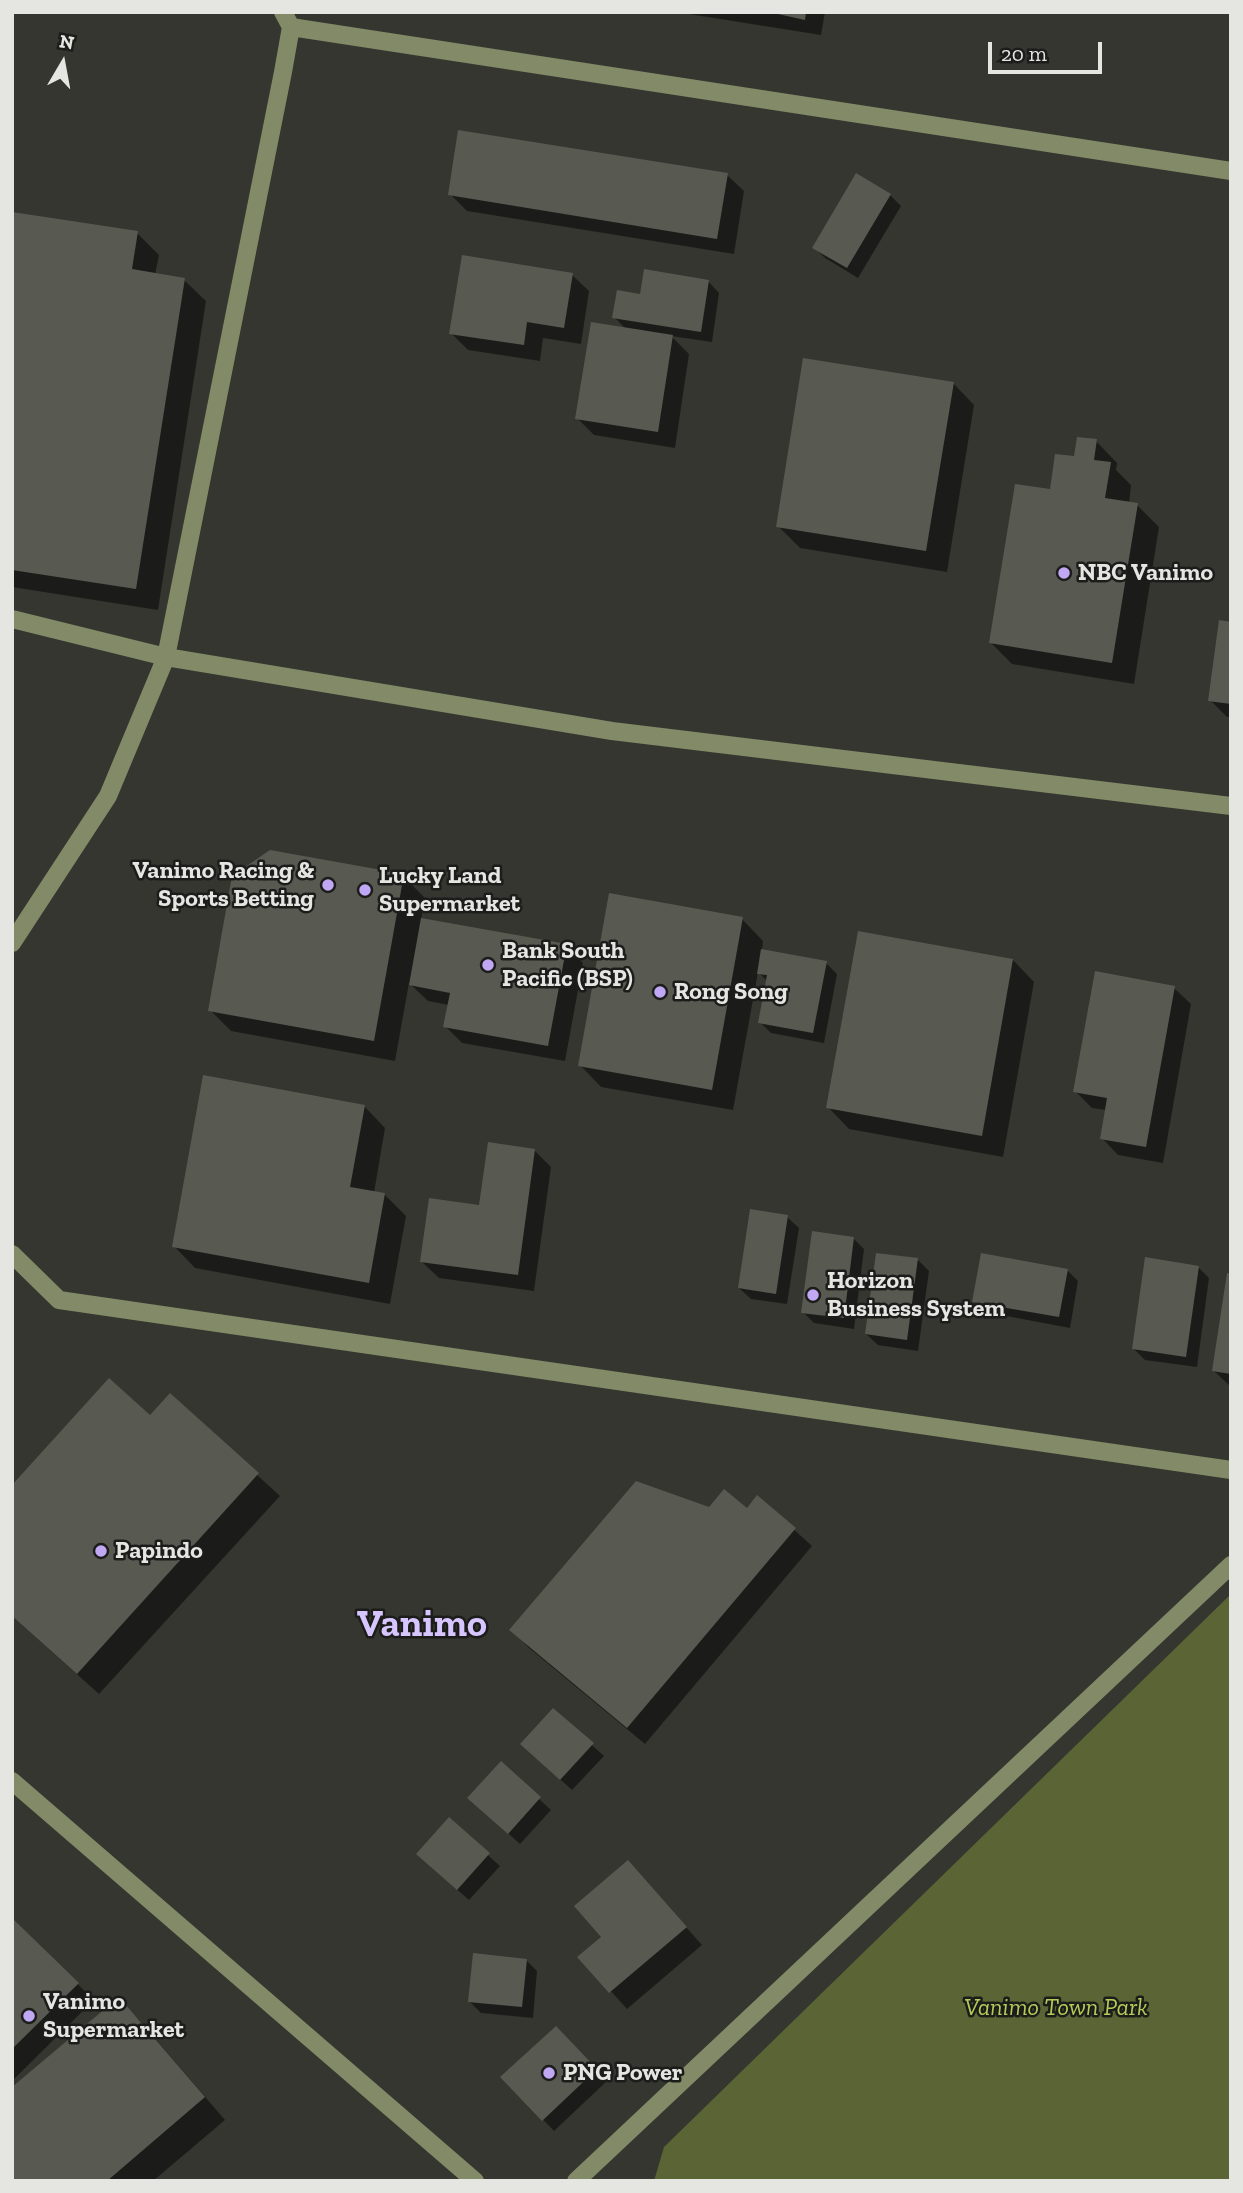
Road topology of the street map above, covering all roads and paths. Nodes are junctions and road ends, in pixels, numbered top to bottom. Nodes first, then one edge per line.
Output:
1 (287, 19) edge
2 (1231, 171) edge
3 (12, 619) edge
4 (166, 657) junction
5 (1231, 806) edge
6 (12, 943) edge
7 (12, 1254) edge
8 (1231, 1470) edge
9 (1231, 1565) edge
10 (12, 1781) edge
11 (475, 2181) edge
12 (576, 2181) edge

1 - 2 street
1 - 4 street
3 - 4 street
4 - 5 street
4 - 6 street
7 - 8 street
9 - 12 street
10 - 11 street

